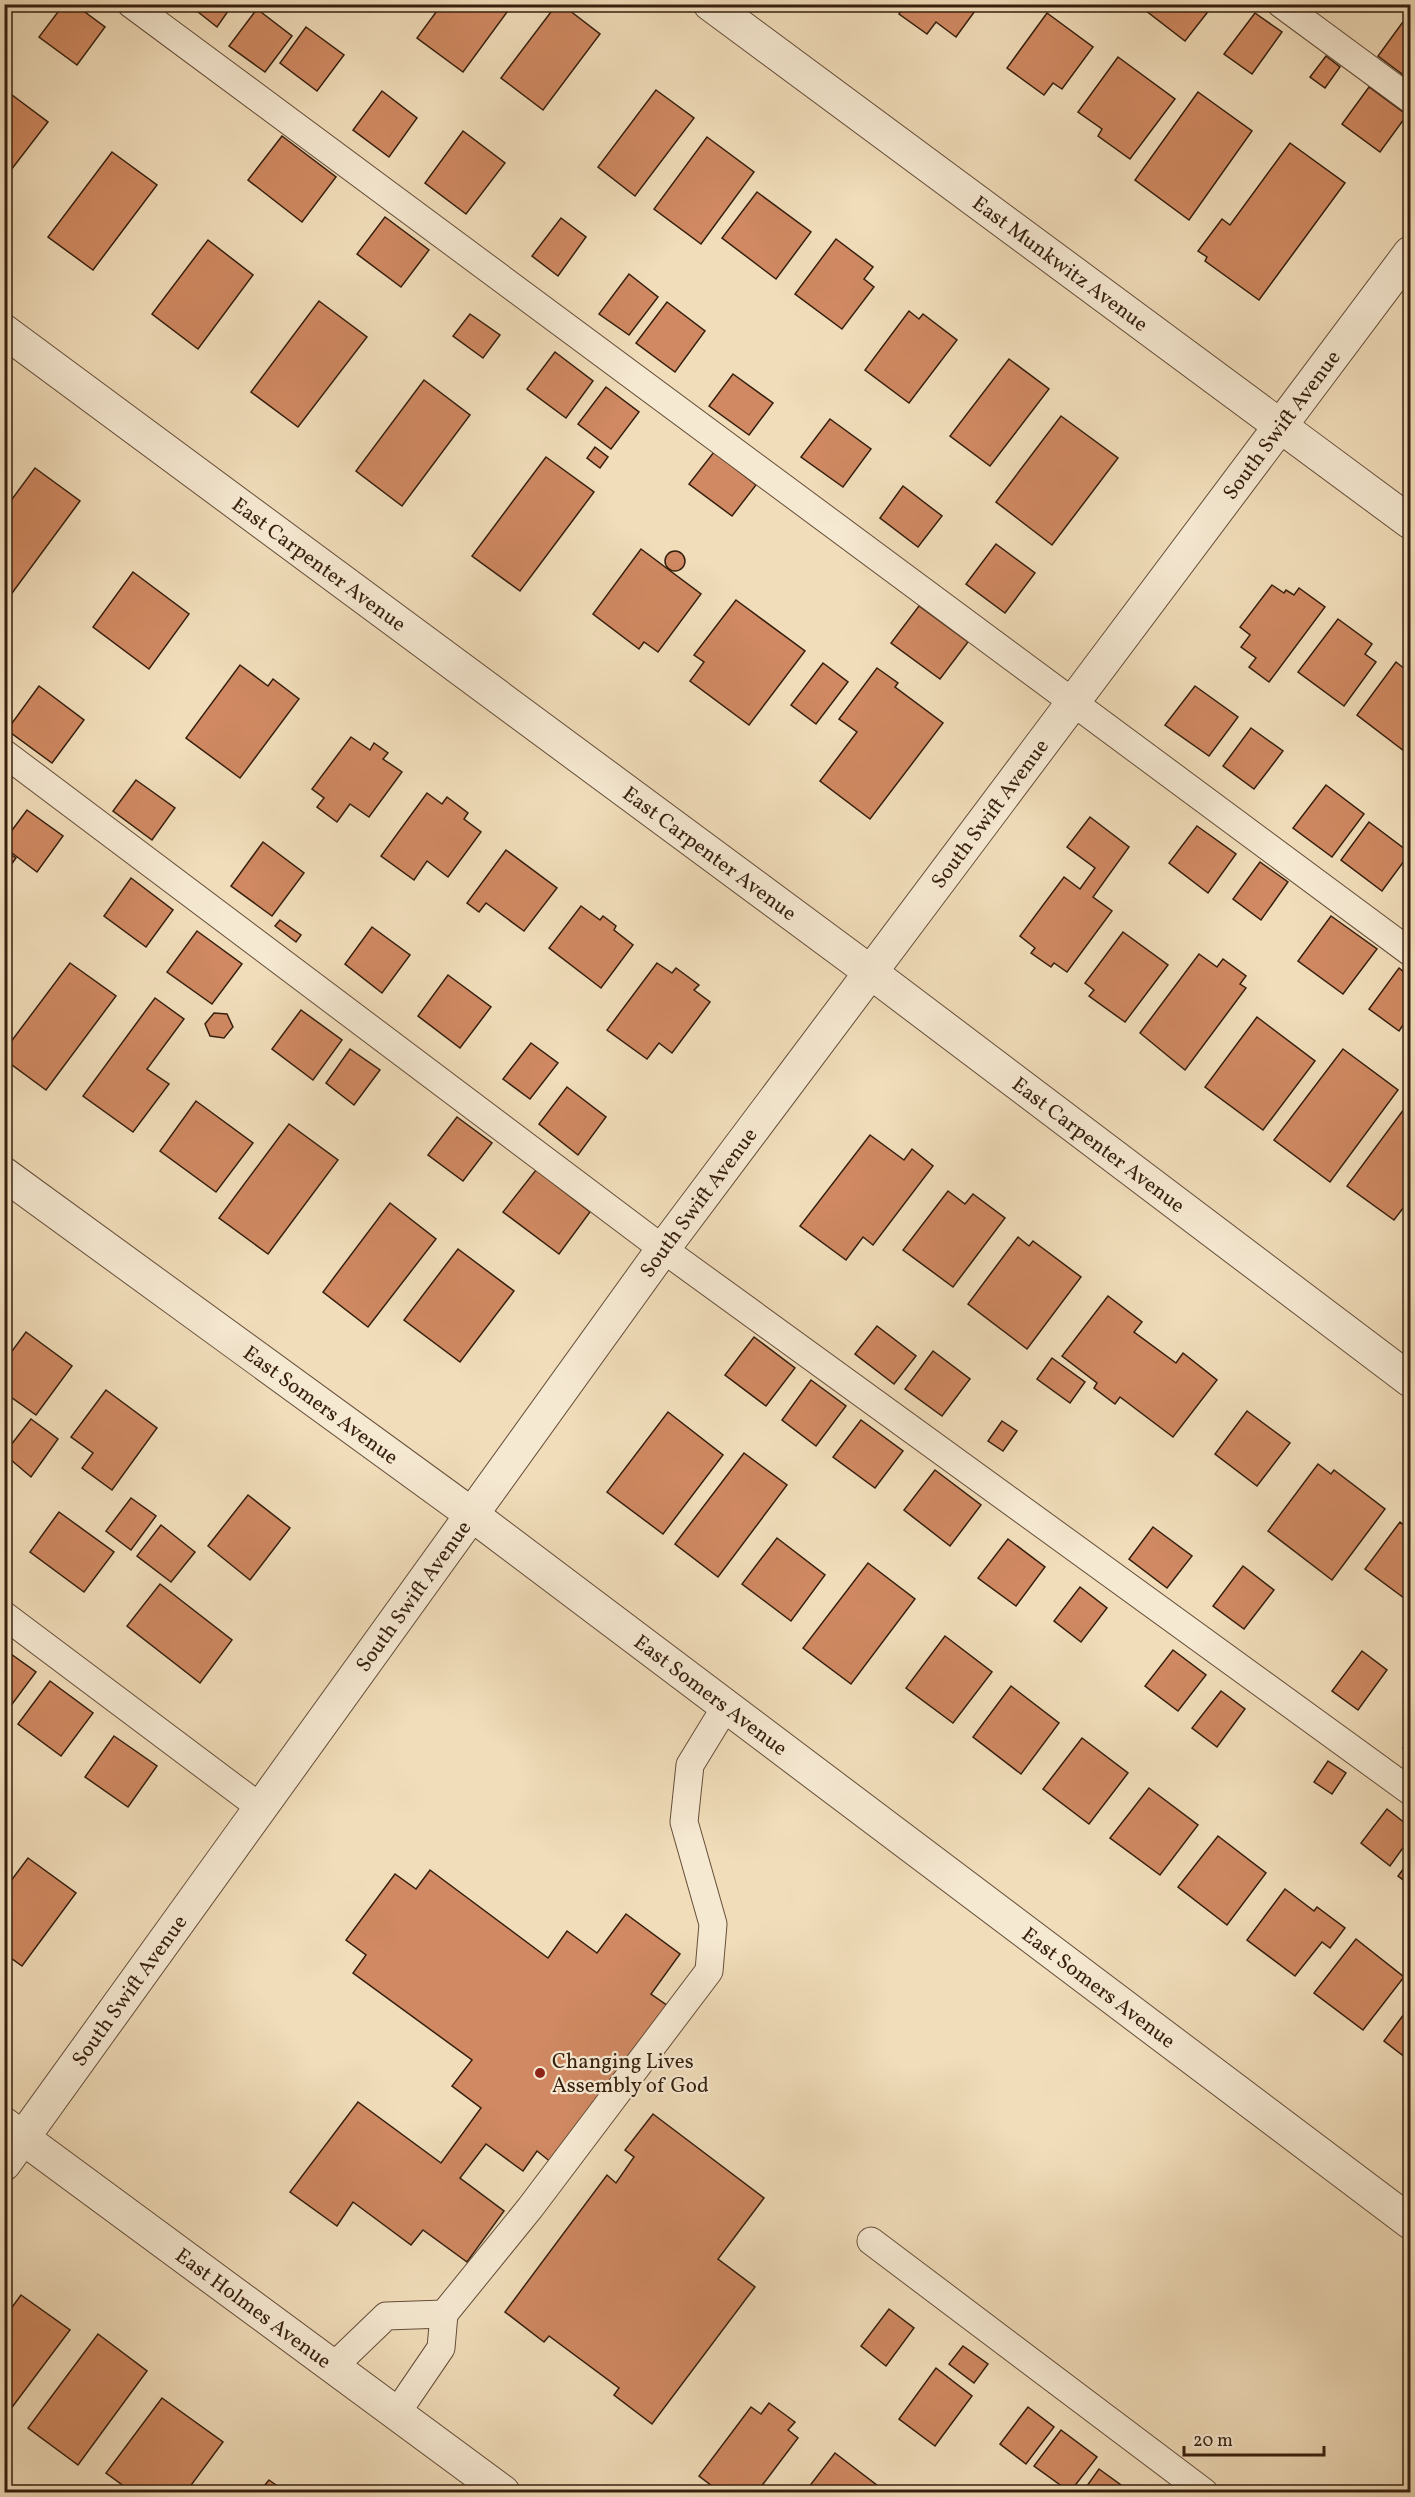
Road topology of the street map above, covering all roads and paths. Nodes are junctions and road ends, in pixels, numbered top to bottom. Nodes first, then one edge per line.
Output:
1 (131, 4) edge
2 (710, 4) edge
3 (1281, 4) edge
4 (1410, 99) edge
5 (1410, 253) edge
6 (4, 331) edge
7 (1281, 425) junction
8 (1410, 522) edge
9 (1072, 703) junction
10 (4, 753) edge
11 (1410, 952) edge
12 (869, 972) junction
13 (4, 1174) edge
14 (663, 1249) junction
15 (1410, 1380) edge
16 (471, 1514) junction
17 (4, 1615) edge
18 (726, 1706) junction
19 (1410, 1791) edge
20 (261, 1808) junction
21 (14, 2131) edge
22 (4, 2164) edge
23 (1410, 2222) edge
24 (871, 2241) dead end
25 (444, 2314) junction
26 (333, 2367) junction
27 (396, 2414) junction
28 (503, 2493) edge
29 (1204, 2493) edge

1 - 9 lane
2 - 7 street, East Munkwitz Avenue
3 - 4 lane
5 - 7 street, South Swift Avenue
6 - 12 street, East Carpenter Avenue
7 - 8 street, East Munkwitz Avenue
7 - 9 street, South Swift Avenue
9 - 11 lane
9 - 12 street, South Swift Avenue
10 - 14 lane
12 - 14 street, South Swift Avenue
12 - 15 street, East Carpenter Avenue
13 - 16 street, East Somers Avenue
14 - 16 street, South Swift Avenue
14 - 19 lane
16 - 18 street, East Somers Avenue
16 - 20 street, South Swift Avenue
17 - 20 lane
18 - 23 street, East Somers Avenue
18 - 25 lane
20 - 21 street, South Swift Avenue
21 - 22 street, South Swift Avenue
21 - 26 street, East Holmes Avenue
24 - 29 lane
25 - 26 lane
25 - 27 lane
26 - 27 street, East Holmes Avenue
27 - 28 street, East Holmes Avenue

